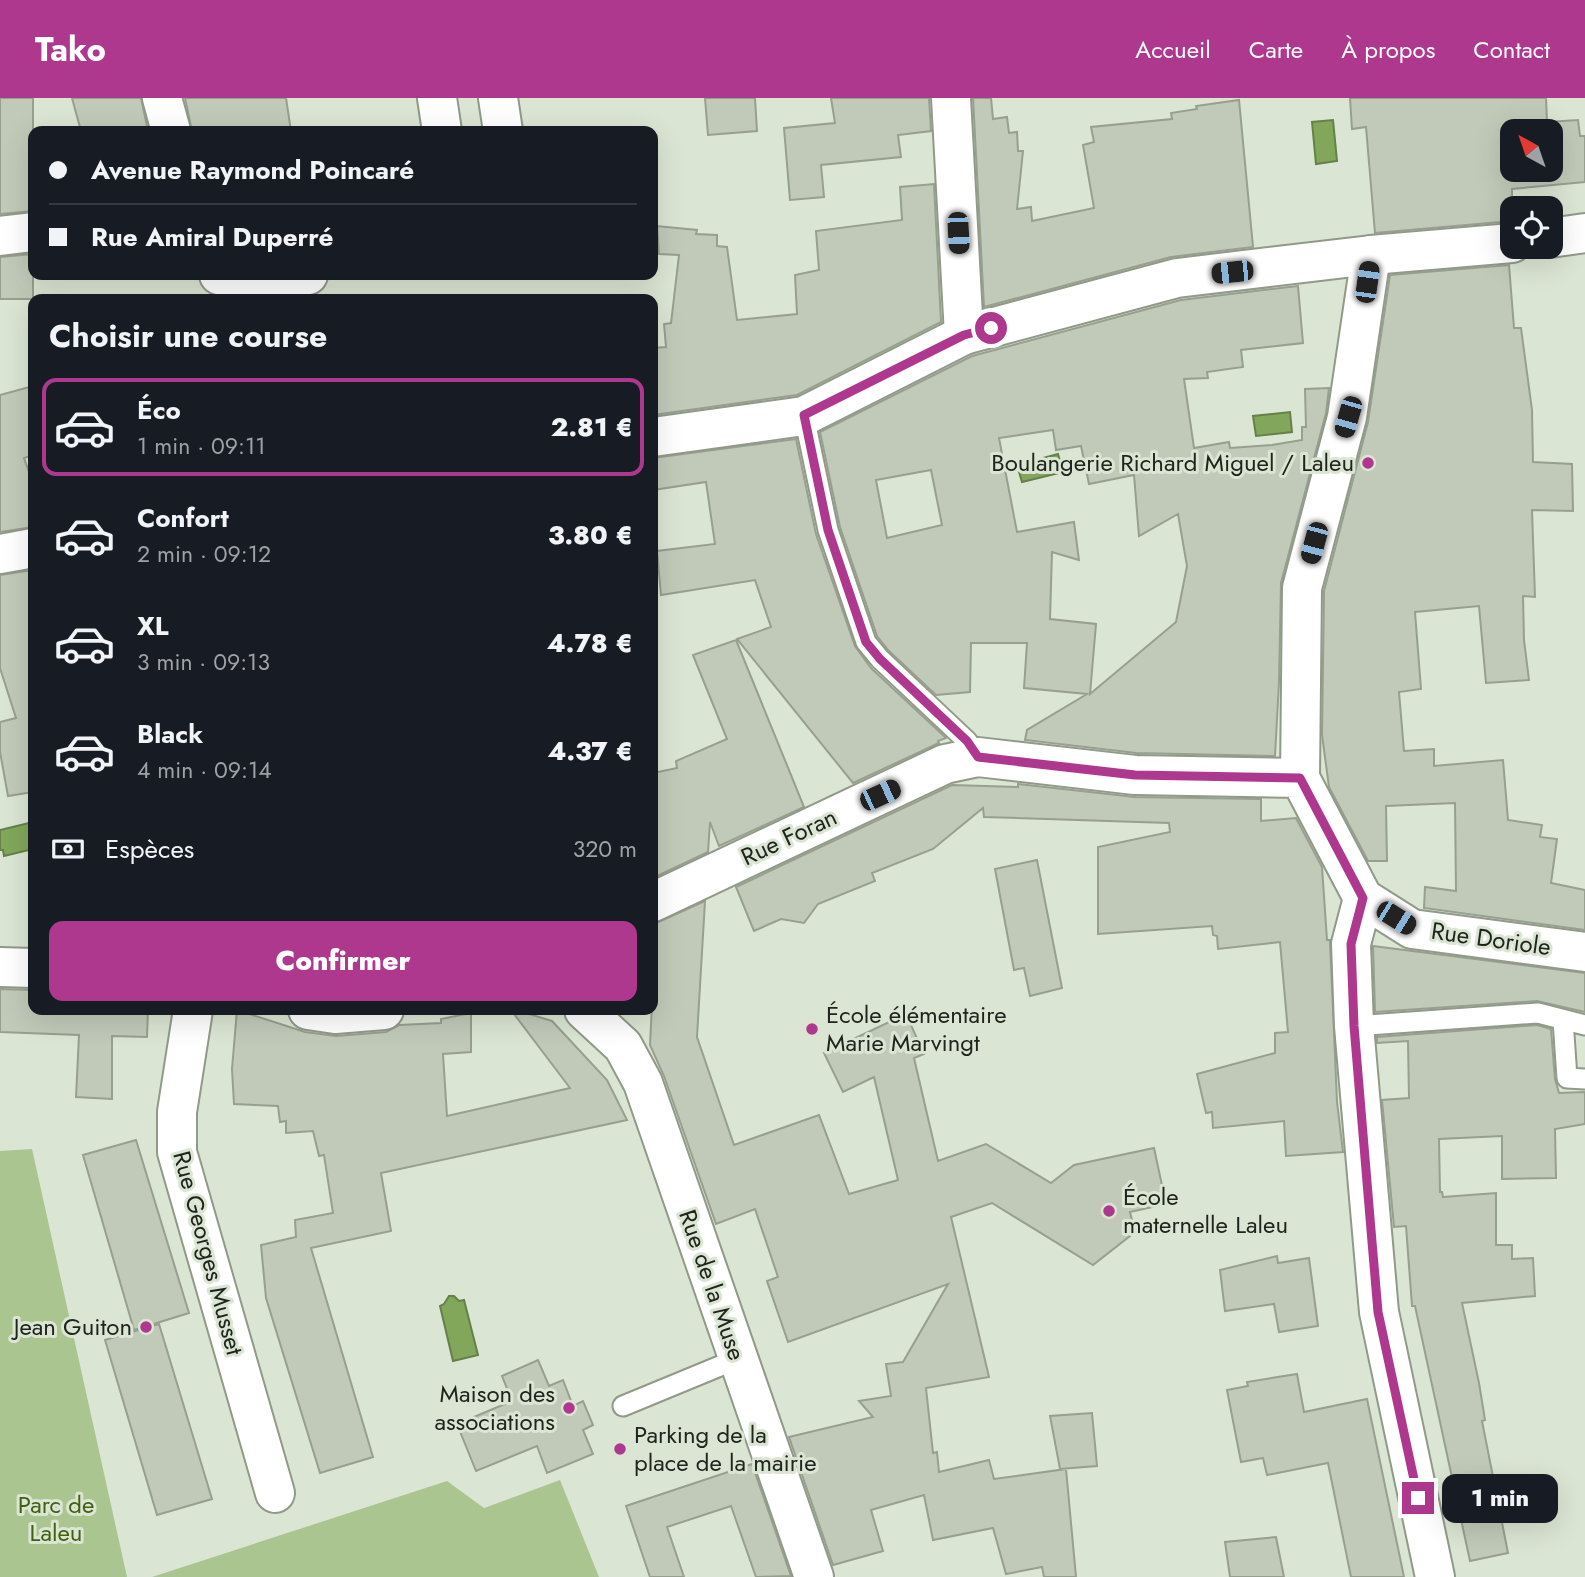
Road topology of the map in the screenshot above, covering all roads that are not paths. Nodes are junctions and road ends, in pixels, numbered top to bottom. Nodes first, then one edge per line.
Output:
1 (162, 98) edge
2 (437, 98) edge
3 (498, 98) edge
4 (950, 98) edge
5 (169, 126) edge
6 (441, 126) edge
7 (502, 126) edge
8 (28, 233) edge
9 (1585, 233) edge
10 (0, 236) edge
11 (1563, 236) edge
12 (1500, 244) edge
13 (1371, 255) junction
14 (230, 280) edge
15 (295, 280) edge
16 (260, 293) edge
17 (964, 335) junction
18 (804, 415) junction
19 (658, 436) edge
20 (28, 549) edge
21 (0, 555) edge
22 (978, 757) junction
23 (1300, 778) junction
24 (1363, 898) junction
25 (658, 900) edge
26 (1585, 952) edge
27 (0, 967) edge
28 (28, 968) edge
29 (192, 1015) edge
30 (589, 1015) edge
31 (1563, 1020) junction
32 (1585, 1024) edge
33 (1354, 1026) junction
34 (1585, 1079) edge
35 (737, 1359) junction
36 (622, 1406) dead end
37 (275, 1493) dead end
38 (814, 1577) edge
39 (1434, 1577) edge

1 - 5 street
2 - 6 street
3 - 7 street
4 - 17 street
8 - 10 street
9 - 11 street
12 - 13 street
13 - 17 street
13 - 23 street
14 - 16 street
15 - 16 street
17 - 18 street
18 - 19 street
18 - 22 lane
20 - 21 street
22 - 23 street, Rue Foran
22 - 25 street, Rue Foran
23 - 24 street
24 - 26 street, Rue Doriole
24 - 33 street
27 - 28 street
29 - 37 street, Rue Georges Musset
30 - 35 street, Rue de la Muse
31 - 32 lane
31 - 33 lane
31 - 34 lane
33 - 39 street
35 - 36 lane
35 - 38 street, Rue de la Muse

